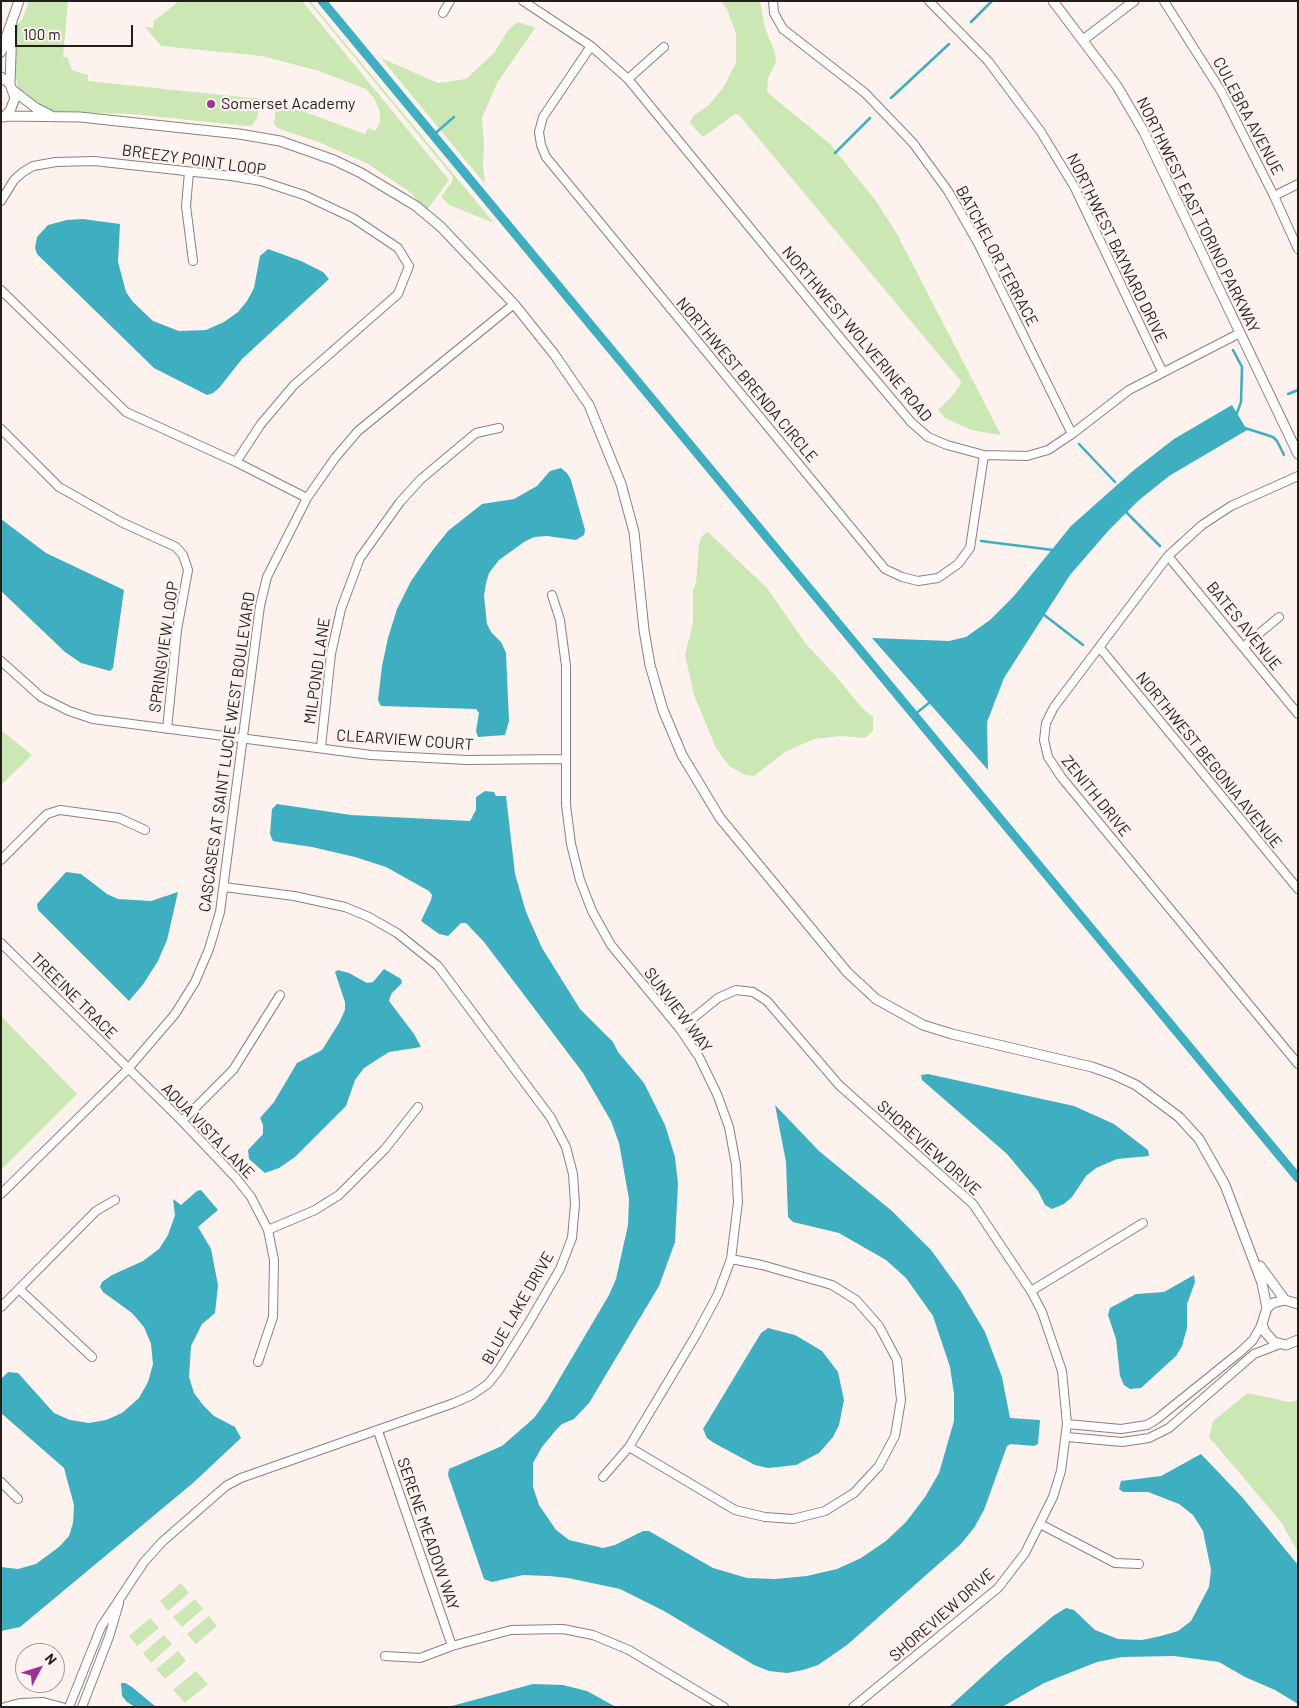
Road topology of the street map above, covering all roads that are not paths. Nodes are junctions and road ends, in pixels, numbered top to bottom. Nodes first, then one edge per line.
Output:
1 (19, 1) edge
2 (450, 1) edge
3 (773, 1) edge
4 (929, 1) edge
5 (1053, 1) edge
6 (1134, 1) edge
7 (1164, 1) edge
8 (526, 2) edge
9 (443, 13) dead end
10 (12, 24) junction
11 (1083, 40) junction
12 (591, 46) junction
13 (664, 47) dead end
14 (1, 52) edge
15 (1, 77) edge
16 (628, 79) junction
17 (12, 88) junction
18 (53, 116) junction
19 (3, 118) edge
20 (189, 172) junction
21 (1298, 184) edge
22 (1274, 196) junction
23 (1, 201) edge
24 (1298, 249) edge
25 (193, 261) dead end
26 (1, 290) edge
27 (514, 304) junction
28 (1240, 333) junction
29 (1162, 371) junction
30 (499, 428) dead end
31 (1, 429) edge
32 (1072, 434) junction
33 (1298, 454) edge
34 (984, 455) junction
35 (236, 462) junction
36 (1298, 476) edge
37 (307, 498) junction
38 (1168, 556) junction
39 (552, 595) dead end
40 (1279, 617) dead end
41 (1243, 647) junction
42 (1100, 648) junction
43 (1, 661) edge
44 (1298, 714) edge
45 (167, 729) junction
46 (243, 738) junction
47 (321, 747) junction
48 (565, 759) junction
49 (145, 830) dead end
50 (1, 860) edge
51 (224, 887) junction
52 (1298, 889) edge
53 (1, 943) edge
54 (280, 995) dead end
55 (680, 1029) junction
56 (1298, 1064) edge
57 (127, 1070) junction
58 (418, 1106) dead end
59 (182, 1121) junction
60 (1, 1194) edge
61 (115, 1200) dead end
62 (1143, 1223) dead end
63 (268, 1230) junction
64 (1252, 1253) junction
65 (731, 1259) junction
66 (19, 1289) junction
67 (1031, 1291) junction
68 (1293, 1300) edge
69 (1, 1306) edge
70 (1267, 1308) junction
71 (1262, 1324) junction
72 (1280, 1344) junction
73 (1295, 1344) edge
74 (92, 1357) dead end
75 (258, 1362) dead end
76 (1205, 1380) junction
77 (1213, 1390) junction
78 (1067, 1424) junction
79 (378, 1431) junction
80 (1067, 1437) junction
81 (629, 1447) junction
82 (603, 1477) dead end
83 (1, 1482) edge
84 (18, 1499) dead end
85 (1040, 1524) junction
86 (1139, 1564) dead end
87 (121, 1596) junction
88 (452, 1646) junction
89 (89, 1654) junction
90 (385, 1656) dead end
91 (100, 1659) junction
92 (5, 1707) edge
93 (62, 1707) edge
94 (69, 1707) edge
95 (82, 1707) edge
96 (724, 1707) edge
97 (853, 1707) edge

1 - 10 street
2 - 9 street
3 - 32 street, BATCHELOR TERRACE
4 - 29 street, NORTHWEST BAYNARD DRIVE
5 - 11 street, NORTHWEST EAST TORINO PARKWAY
6 - 11 street
7 - 22 street, CULEBRA AVENUE
8 - 12 street, NORTHWEST WOLVERINE ROAD
10 - 14 street
10 - 17 street
11 - 28 street, NORTHWEST EAST TORINO PARKWAY
12 - 16 street, NORTHWEST WOLVERINE ROAD
12 - 34 street, NORTHWEST BRENDA CIRCLE
13 - 16 street
15 - 17 street
16 - 34 street, NORTHWEST WOLVERINE ROAD
17 - 18 street
17 - 19 street
18 - 19 street
18 - 27 street
20 - 23 street, BREEZY POINT LOOP
20 - 25 street
20 - 35 street, BREEZY POINT LOOP
21 - 22 street
22 - 24 street, CULEBRA AVENUE
26 - 35 street
27 - 37 street, CASCASES AT SAINT LUCIE WEST BOULEVARD
27 - 64 street
28 - 29 street, NORTHWEST WOLVERINE ROAD
28 - 33 street, NORTHWEST EAST TORINO PARKWAY
29 - 32 street, NORTHWEST WOLVERINE ROAD
30 - 47 street, MILPOND LANE
31 - 45 street, SPRINGVIEW LOOP
32 - 34 street, NORTHWEST WOLVERINE ROAD
35 - 37 street
36 - 38 street, ZENITH DRIVE
37 - 46 street, CASCASES AT SAINT LUCIE WEST BOULEVARD
38 - 41 street, BATES AVENUE
38 - 42 street, ZENITH DRIVE
39 - 48 street, SUNVIEW WAY
40 - 41 street
41 - 44 street, BATES AVENUE
42 - 52 street, NORTHWEST BEGONIA AVENUE
42 - 56 street, ZENITH DRIVE
43 - 45 street, SPRINGVIEW LOOP
45 - 46 street, SPRINGVIEW LOOP
46 - 47 street, CLEARVIEW COURT
46 - 51 street, CASCASES AT SAINT LUCIE WEST BOULEVARD
47 - 48 street, CLEARVIEW COURT
48 - 55 street, SUNVIEW WAY
49 - 50 street
51 - 57 street, CASCASES AT SAINT LUCIE WEST BOULEVARD
51 - 79 street, BLUE LAKE DRIVE
53 - 57 street, TREEINE TRACE
54 - 59 street
55 - 65 street, SUNVIEW WAY
55 - 67 street, SHOREVIEW DRIVE
57 - 59 street, AQUA VISTA LANE
57 - 60 street, CASCASES AT SAINT LUCIE WEST BOULEVARD
58 - 63 street
59 - 63 street, AQUA VISTA LANE
61 - 66 street
62 - 67 street
63 - 75 street, AQUA VISTA LANE
64 - 68 street
64 - 70 street
65 - 81 street, SUNVIEW WAY
65 - 81 street
66 - 69 street
66 - 74 street
67 - 78 street, SHOREVIEW DRIVE
68 - 70 street
70 - 71 street
71 - 72 street
71 - 76 street
72 - 73 street
72 - 77 street
76 - 77 street
76 - 78 street
77 - 80 street
78 - 80 street, SHOREVIEW DRIVE
79 - 87 street, BLUE LAKE DRIVE
79 - 88 street, SERENE MEADOW WAY
80 - 85 street, SHOREVIEW DRIVE
81 - 82 street, SUNVIEW WAY
83 - 84 street
85 - 86 street
85 - 97 street, SHOREVIEW DRIVE
87 - 89 street, BLUE LAKE DRIVE
87 - 91 street, BLUE LAKE DRIVE
88 - 90 street
88 - 96 street
89 - 91 street
89 - 94 street, BLUE LAKE DRIVE
91 - 95 street, BLUE LAKE DRIVE
92 - 93 street

